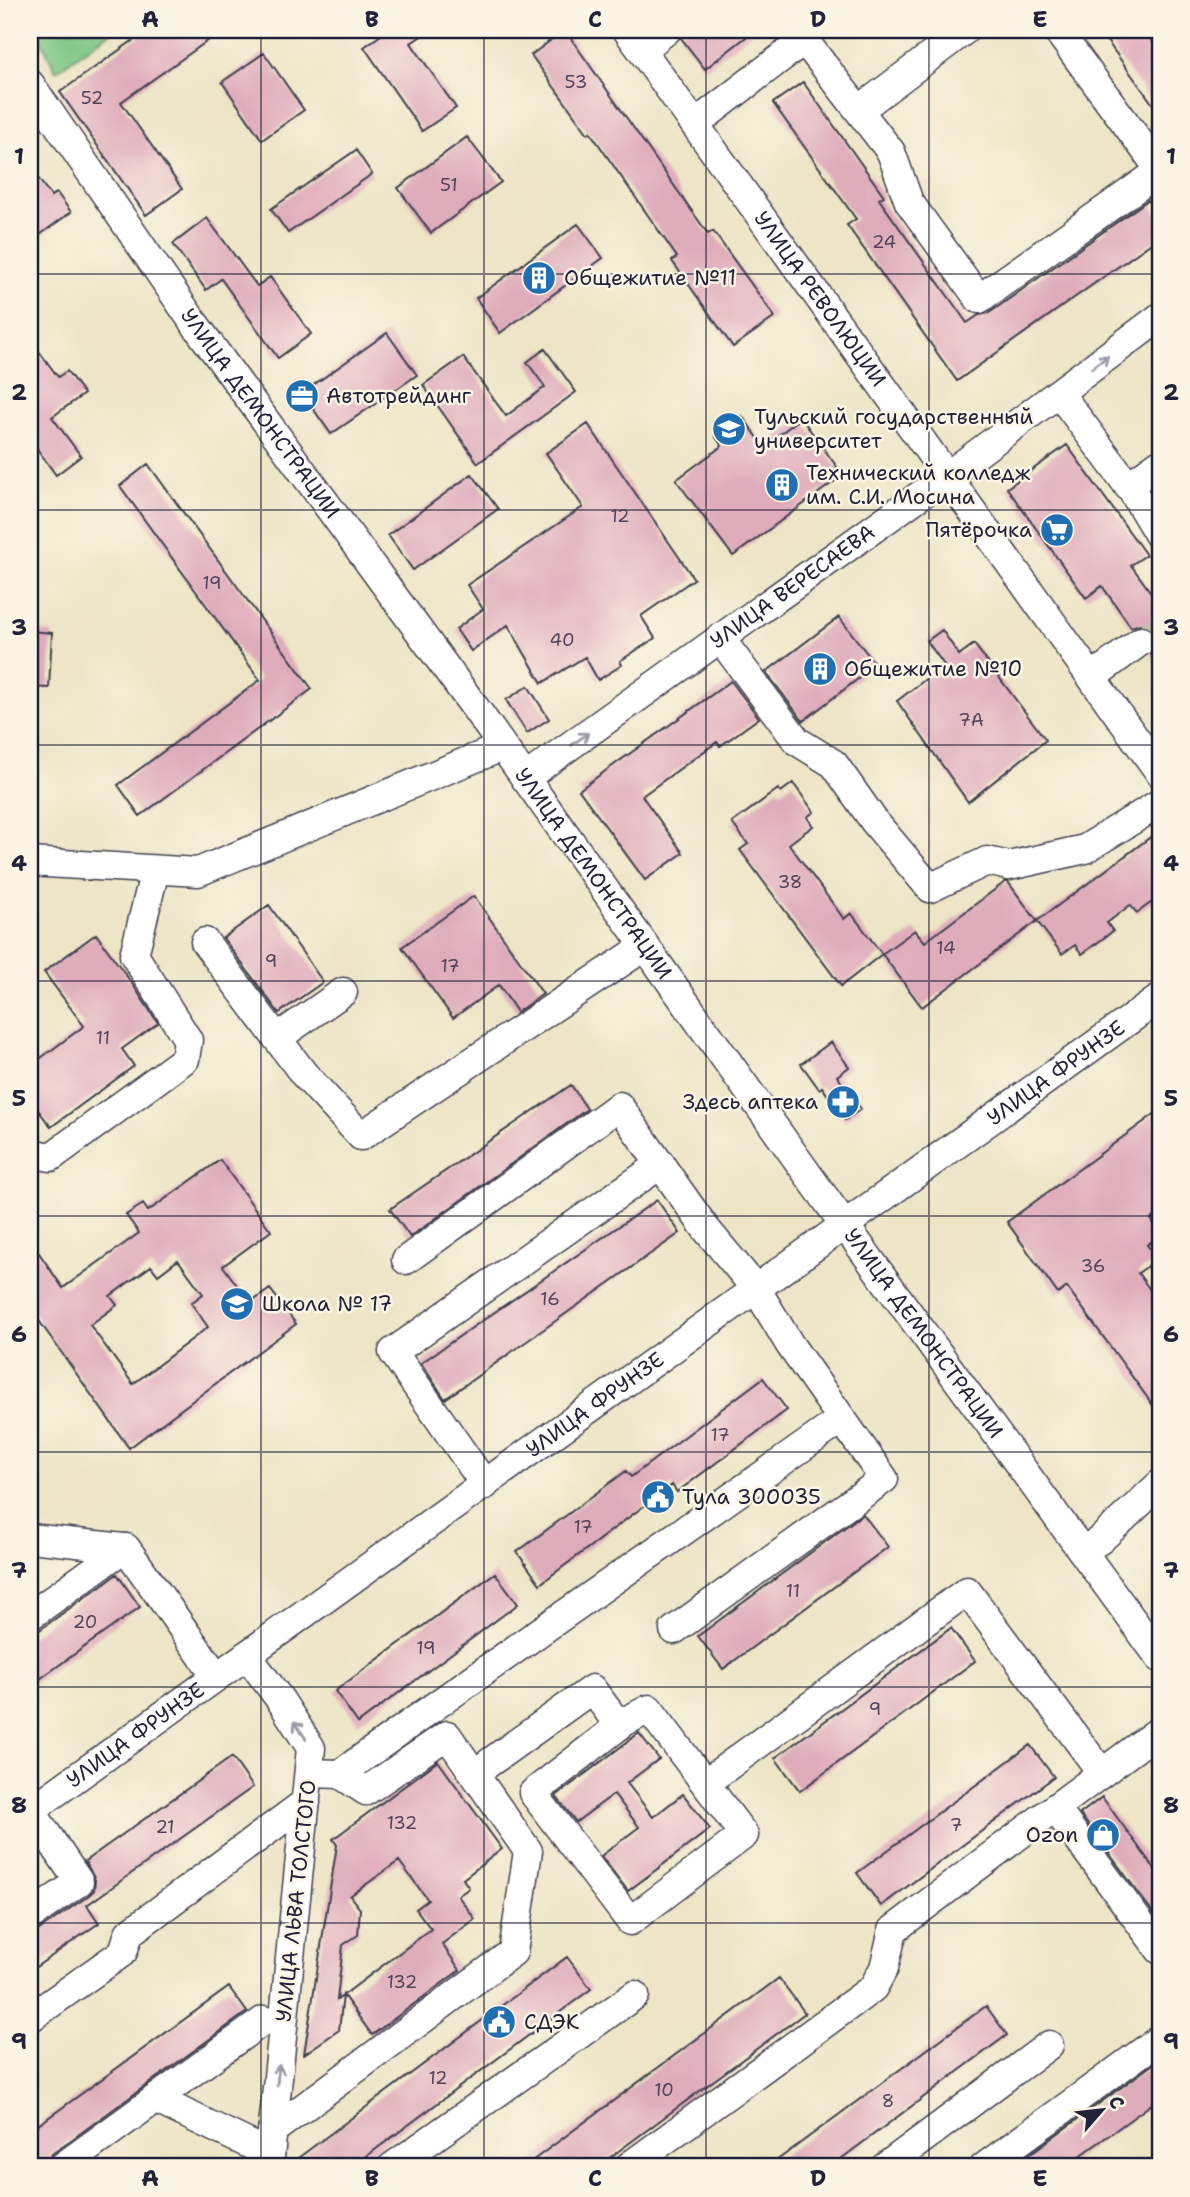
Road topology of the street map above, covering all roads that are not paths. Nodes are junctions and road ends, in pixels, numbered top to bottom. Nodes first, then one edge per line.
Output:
1 (667, 30) edge
2 (965, 30) edge
3 (1057, 30) edge
4 (635, 40) edge
5 (30, 83) edge
6 (859, 110) junction
7 (695, 124) junction
8 (1160, 171) edge
9 (1160, 317) edge
10 (1059, 393) junction
11 (1160, 463) edge
12 (947, 476) junction
13 (1128, 486) junction
14 (1160, 537) edge
15 (720, 638) junction
16 (1141, 641) tunnel mouth
17 (1092, 677) junction
18 (502, 747) junction
19 (1160, 773) edge
20 (524, 779) junction
21 (1160, 803) edge
22 (30, 862) edge
23 (155, 870) junction
24 (205, 942) dead end
25 (644, 947) junction
26 (343, 992) dead end
27 (1160, 998) edge
28 (277, 1038) junction
29 (30, 1153) edge
30 (661, 1164) junction
31 (845, 1226) junction
32 (406, 1259) dead end
33 (757, 1290) junction
34 (842, 1419) junction
35 (1160, 1484) edge
36 (485, 1485) junction
37 (30, 1538) edge
38 (124, 1548) junction
39 (1083, 1551) junction
40 (30, 1616) edge
41 (674, 1630) dead end
42 (247, 1655) junction
43 (1160, 1658) edge
44 (216, 1676) junction
45 (624, 1722) junction
46 (1160, 1730) edge
47 (309, 1773) junction
48 (475, 1773) junction
49 (1102, 1773) junction
50 (340, 1774) junction
51 (705, 1783) junction
52 (306, 1802) junction
53 (1055, 1808) junction
54 (30, 1810) edge
55 (34, 1905) edge
56 (1160, 1950) edge
57 (635, 1996) dead end
58 (30, 2018) edge
59 (264, 2020) dead end
60 (1160, 2039) edge
61 (1049, 2045) dead end
62 (155, 2099) junction
63 (271, 2151) edge
64 (62, 2167) edge
65 (393, 2167) edge
66 (628, 2167) edge
67 (885, 2167) edge
68 (984, 2167) edge

1 - 4 street
2 - 6 street
3 - 8 street
4 - 7 street, УЛИЦА РЕВОЛЮЦИИ
5 - 18 street, УЛИЦА ДЕМОНСТРАЦИИ
6 - 7 street
6 - 8 street
7 - 12 street, УЛИЦА РЕВОЛЮЦИИ
10 -> 9 street, УЛИЦА ВЕРЕСАЕВА
10 - 12 street, УЛИЦА ВЕРЕСАЕВА
10 - 13 street
11 - 13 street
12 - 15 street, УЛИЦА ВЕРЕСАЕВА
12 - 17 street, УЛИЦА РЕВОЛЮЦИИ
13 - 14 street
20 -> 15 street, УЛИЦА ВЕРЕСАЕВА
15 - 21 street
16 - 17 street
17 - 19 street, УЛИЦА РЕВОЛЮЦИИ
18 - 20 street, УЛИЦА ДЕМОНСТРАЦИИ
18 - 23 street
20 - 25 street, УЛИЦА ДЕМОНСТРАЦИИ
22 - 23 street
23 - 29 street
24 - 28 street
25 - 28 street
25 - 31 street, УЛИЦА ДЕМОНСТРАЦИИ
26 - 28 street
27 - 31 street, УЛИЦА ФРУНЗЕ
30 - 32 street
30 - 33 street
30 - 36 street
31 - 33 street, УЛИЦА ФРУНЗЕ
31 - 39 street, УЛИЦА ДЕМОНСТРАЦИИ
33 - 34 street
33 - 36 street, УЛИЦА ФРУНЗЕ
34 - 41 street
34 - 50 street
35 - 39 street
36 - 42 street, УЛИЦА ФРУНЗЕ
37 - 38 street
38 - 40 street
38 - 44 street
39 - 43 street, УЛИЦА ДЕМОНСТРАЦИИ
42 - 44 street, УЛИЦА ФРУНЗЕ
47 -> 42 street, УЛИЦА ЛЬВА ТОЛСТОГО
44 - 54 street, УЛИЦА ФРУНЗЕ
45 - 48 street
45 - 51 street
45 - 51 street
46 - 49 street
47 - 50 street
47 - 52 street, УЛИЦА ЛЬВА ТОЛСТОГО
48 - 50 street
48 - 63 street
49 - 51 street
49 - 53 street
52 - 58 street
63 -> 52 street, УЛИЦА ЛЬВА ТОЛСТОГО
53 - 56 street
53 - 66 street
54 - 55 street
57 - 65 street
59 - 62 street
60 - 68 street
61 - 67 street
62 - 63 street
62 - 64 street

